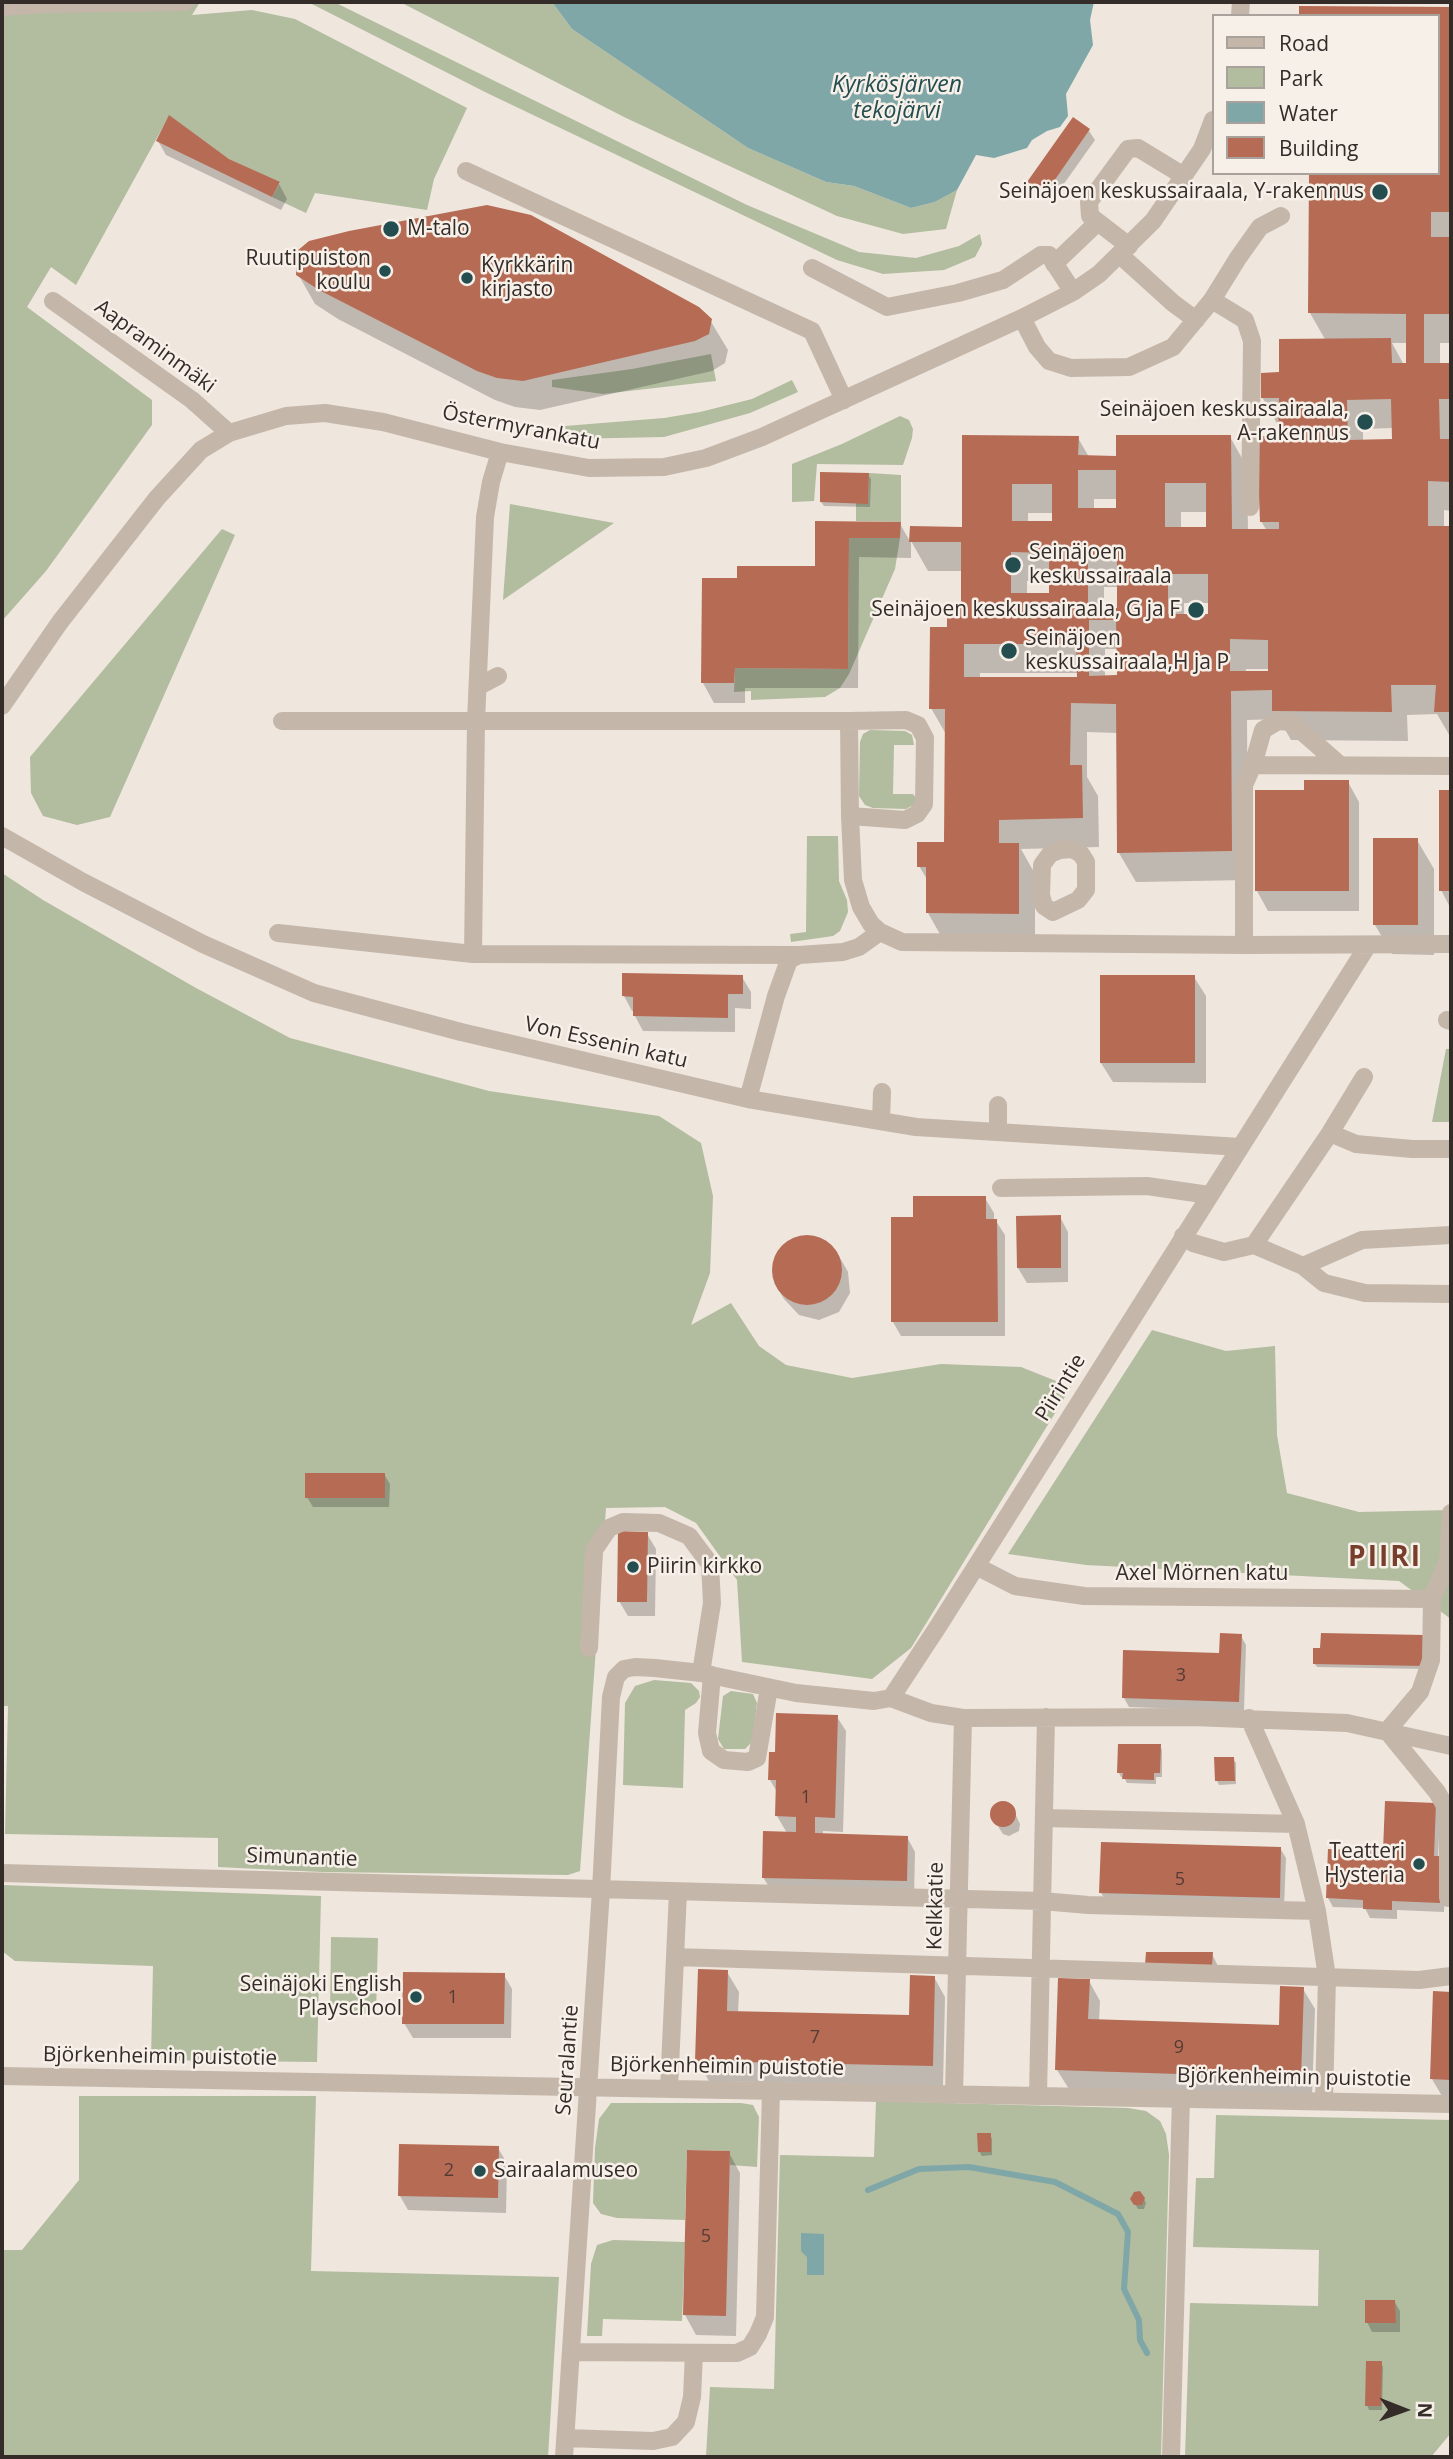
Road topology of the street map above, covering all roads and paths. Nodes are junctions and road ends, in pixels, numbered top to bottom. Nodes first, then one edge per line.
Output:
1 (185, 2) edge
2 (2, 7) edge
3 (1212, 125) edge
4 (1207, 151) edge
5 (466, 171) dead end
6 (1184, 176) junction
7 (1281, 216) dead end
8 (1098, 222) junction
9 (1124, 251) junction
10 (1054, 264) junction
11 (812, 268) dead end
12 (1073, 292) junction
13 (53, 300) dead end
14 (1212, 300) junction
15 (1022, 318) junction
16 (1196, 320) junction
17 (844, 400) junction
18 (229, 433) junction
19 (500, 452) junction
20 (1250, 507) dead end
21 (498, 676) dead end
22 (479, 686) junction
23 (2, 706) edge
24 (282, 721) dead end
25 (477, 721) junction
26 (849, 721) junction
27 (1253, 765) junction
28 (1340, 765) junction
29 (1451, 766) edge
30 (850, 816) junction
31 (2, 836) edge
32 (1053, 912) dead end
33 (880, 932) junction
34 (278, 933) dead end
35 (1053, 944) junction
36 (1451, 944) edge
37 (1244, 945) junction
38 (1368, 945) junction
39 (474, 954) junction
40 (799, 955) junction
41 (1364, 1077) dead end
42 (882, 1092) dead end
43 (748, 1099) junction
44 (998, 1105) dead end
45 (881, 1121) junction
46 (999, 1132) junction
47 (1330, 1133) junction
48 (1240, 1147) junction
49 (1451, 1149) edge
50 (1001, 1188) dead end
51 (1209, 1195) junction
52 (1451, 1235) edge
53 (1183, 1236) junction
54 (1254, 1245) junction
55 (1303, 1266) junction
56 (1451, 1294) edge
57 (1451, 1513) edge
58 (976, 1566) junction
59 (1432, 1599) junction
60 (589, 1647) dead end
61 (706, 1674) junction
62 (769, 1688) junction
63 (891, 1698) junction
64 (963, 1717) junction
65 (1046, 1717) junction
66 (1249, 1718) junction
67 (1387, 1731) junction
68 (1451, 1746) edge
69 (1044, 1818) junction
70 (1296, 1824) junction
71 (2, 1873) edge
72 (601, 1890) junction
73 (678, 1892) junction
74 (959, 1899) junction
75 (1448, 1899) dead end
76 (1042, 1901) junction
77 (1317, 1911) junction
78 (675, 1957) junction
79 (957, 1966) junction
80 (1041, 1968) junction
81 (1451, 1976) edge
82 (1327, 1977) junction
83 (2, 2076) edge
84 (589, 2088) junction
85 (669, 2089) junction
86 (771, 2091) junction
87 (954, 2095) junction
88 (1038, 2095) junction
89 (1181, 2098) junction
90 (1324, 2100) junction
91 (1451, 2104) edge
92 (572, 2352) junction
93 (694, 2353) junction
94 (566, 2438) junction
95 (564, 2457) edge
96 (1171, 2457) edge

1 - 2 street
3 - 4 street, Östermyrankatu
4 - 6 street, Östermyrankatu
5 - 17 street
6 - 8 street
6 - 9 street, Östermyrankatu
7 - 14 street
8 - 9 street
8 - 10 street
9 - 12 street, Östermyrankatu
9 - 16 street
10 - 11 street
10 - 12 street
12 - 15 street, Östermyrankatu
13 - 18 street, Aapraminmäki
14 - 16 street
14 - 20 street
15 - 16 street
15 - 17 street, Östermyrankatu
17 - 19 street, Östermyrankatu
18 - 19 street, Östermyrankatu
18 - 23 street, Östermyrankatu
19 - 22 street
21 - 22 street
22 - 25 street
24 - 25 street
25 - 26 street
25 - 39 street
26 - 30 street
26 - 30 street
27 - 28 street
27 - 28 street
27 - 37 street
28 - 29 street
30 - 33 street
31 - 43 street, Von Essenin katu
32 - 35 street
33 - 35 street
33 - 40 street
34 - 39 street
35 - 37 street
36 - 38 street
37 - 38 street
38 - 48 street, Piirintie
39 - 40 street
40 - 43 street
41 - 47 street
42 - 45 street
43 - 45 street, Von Essenin katu
44 - 46 street
45 - 46 street, Von Essenin katu
46 - 48 street, Von Essenin katu
47 - 49 street
47 - 54 street
48 - 51 street, Piirintie
50 - 51 street
51 - 53 street, Piirintie
52 - 55 street
53 - 54 street
53 - 58 street, Piirintie
54 - 55 street
55 - 56 street
57 - 59 street
58 - 59 street, Axel Mörnen katu
58 - 63 street, Piirintie
59 - 67 street
60 - 61 street
61 - 62 street
61 - 62 street
61 - 72 street, Seuralantie
62 - 63 street
63 - 64 street
64 - 65 street
64 - 74 street, Kelkkatie
65 - 66 street
65 - 69 street
66 - 67 street
66 - 70 street
67 - 68 street
67 - 75 street
69 - 70 street
69 - 76 street
70 - 77 street
71 - 72 street, Simunantie
72 - 73 street, Simunantie
72 - 84 street, Seuralantie
73 - 74 street, Simunantie
73 - 78 street
74 - 76 street, Simunantie
74 - 79 street, Kelkkatie
76 - 77 street, Simunantie
76 - 80 street
77 - 82 street
78 - 79 street
78 - 85 street
79 - 80 street
79 - 87 street, Kelkkatie
80 - 82 street
80 - 88 street
81 - 82 street
82 - 90 street
83 - 84 street, Björkenheimin puistotie
84 - 85 street, Björkenheimin puistotie
84 - 92 street, Seuralantie
85 - 86 street, Björkenheimin puistotie
86 - 87 street, Björkenheimin puistotie
86 - 93 street
87 - 88 street, Björkenheimin puistotie
88 - 89 street, Björkenheimin puistotie
89 - 90 street, Björkenheimin puistotie
89 - 96 street
90 - 91 street, Björkenheimin puistotie
92 - 93 street
92 - 94 street, Seuralantie
93 - 94 street
94 - 95 street, Seuralantie

